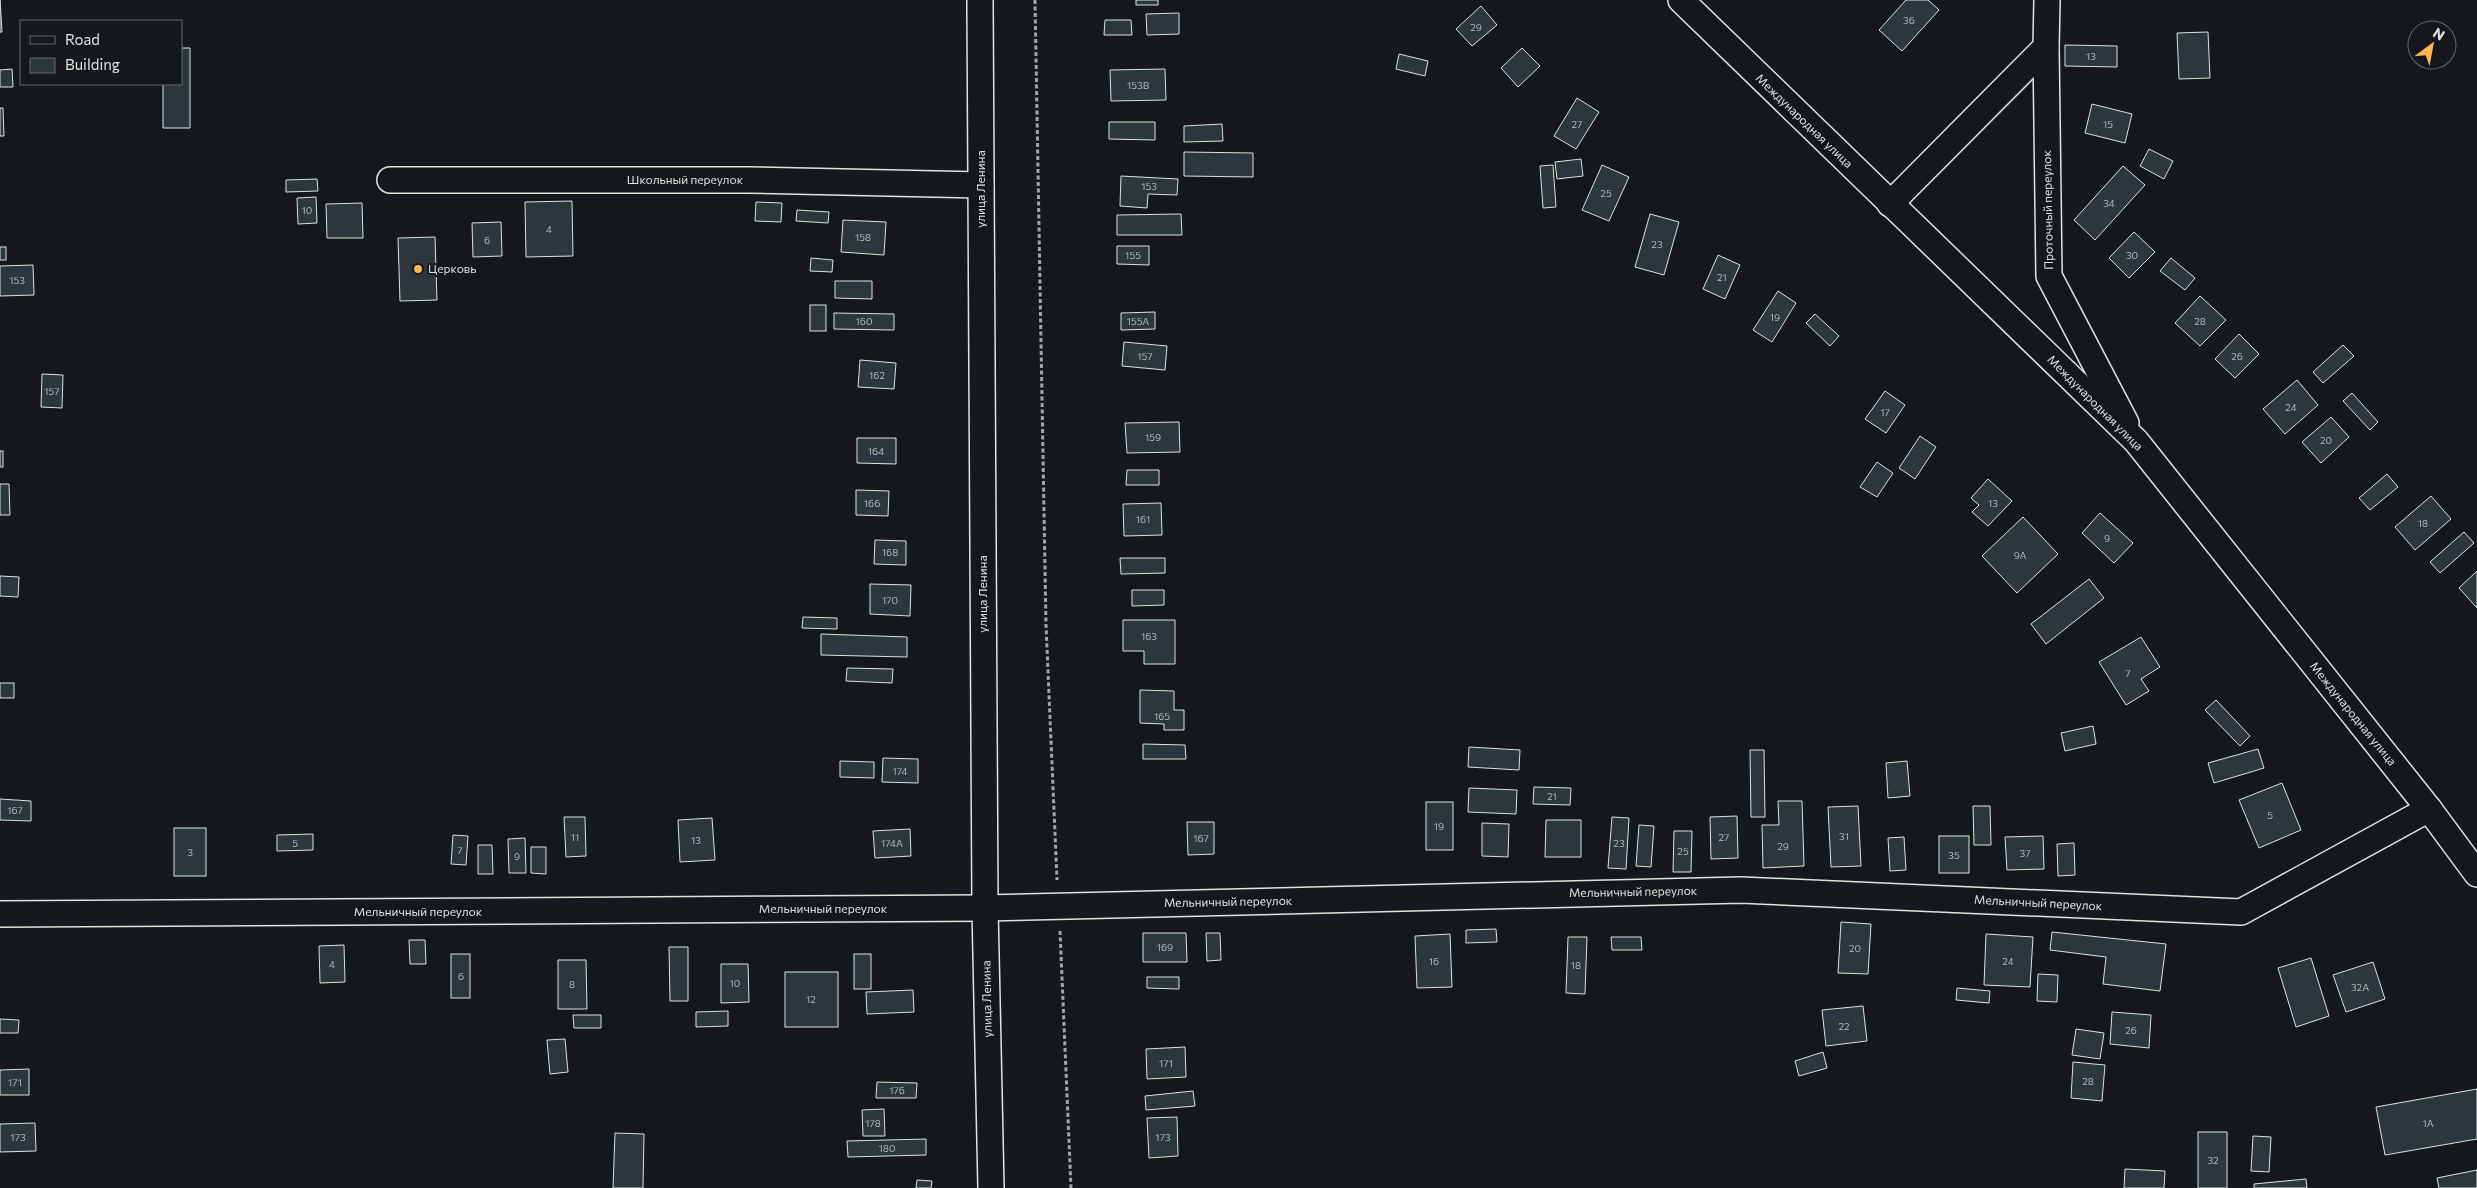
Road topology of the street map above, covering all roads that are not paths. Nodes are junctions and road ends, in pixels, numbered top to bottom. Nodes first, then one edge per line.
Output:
1 (980, 0) edge
2 (1681, 0) edge
3 (2047, 0) edge
4 (2046, 47) junction
5 (390, 180) dead end
6 (981, 185) junction
7 (1890, 204) junction
8 (2136, 441) junction
9 (2429, 809) junction
10 (2477, 874) edge
11 (985, 908) junction
12 (0, 914) edge
13 (992, 1188) edge

1 - 6 street, улица Ленина
2 - 7 street, Международная улица
3 - 4 street, Проточный переулок
4 - 7 street
4 - 8 street, Проточный переулок
5 - 6 street, Школьный переулок
6 - 11 street, улица Ленина
7 - 8 street, Международная улица
8 - 9 street, Международная улица
9 - 10 street, Международная улица
9 - 11 street, Мельничный переулок
11 - 12 street, Мельничный переулок
11 - 13 street, улица Ленина

